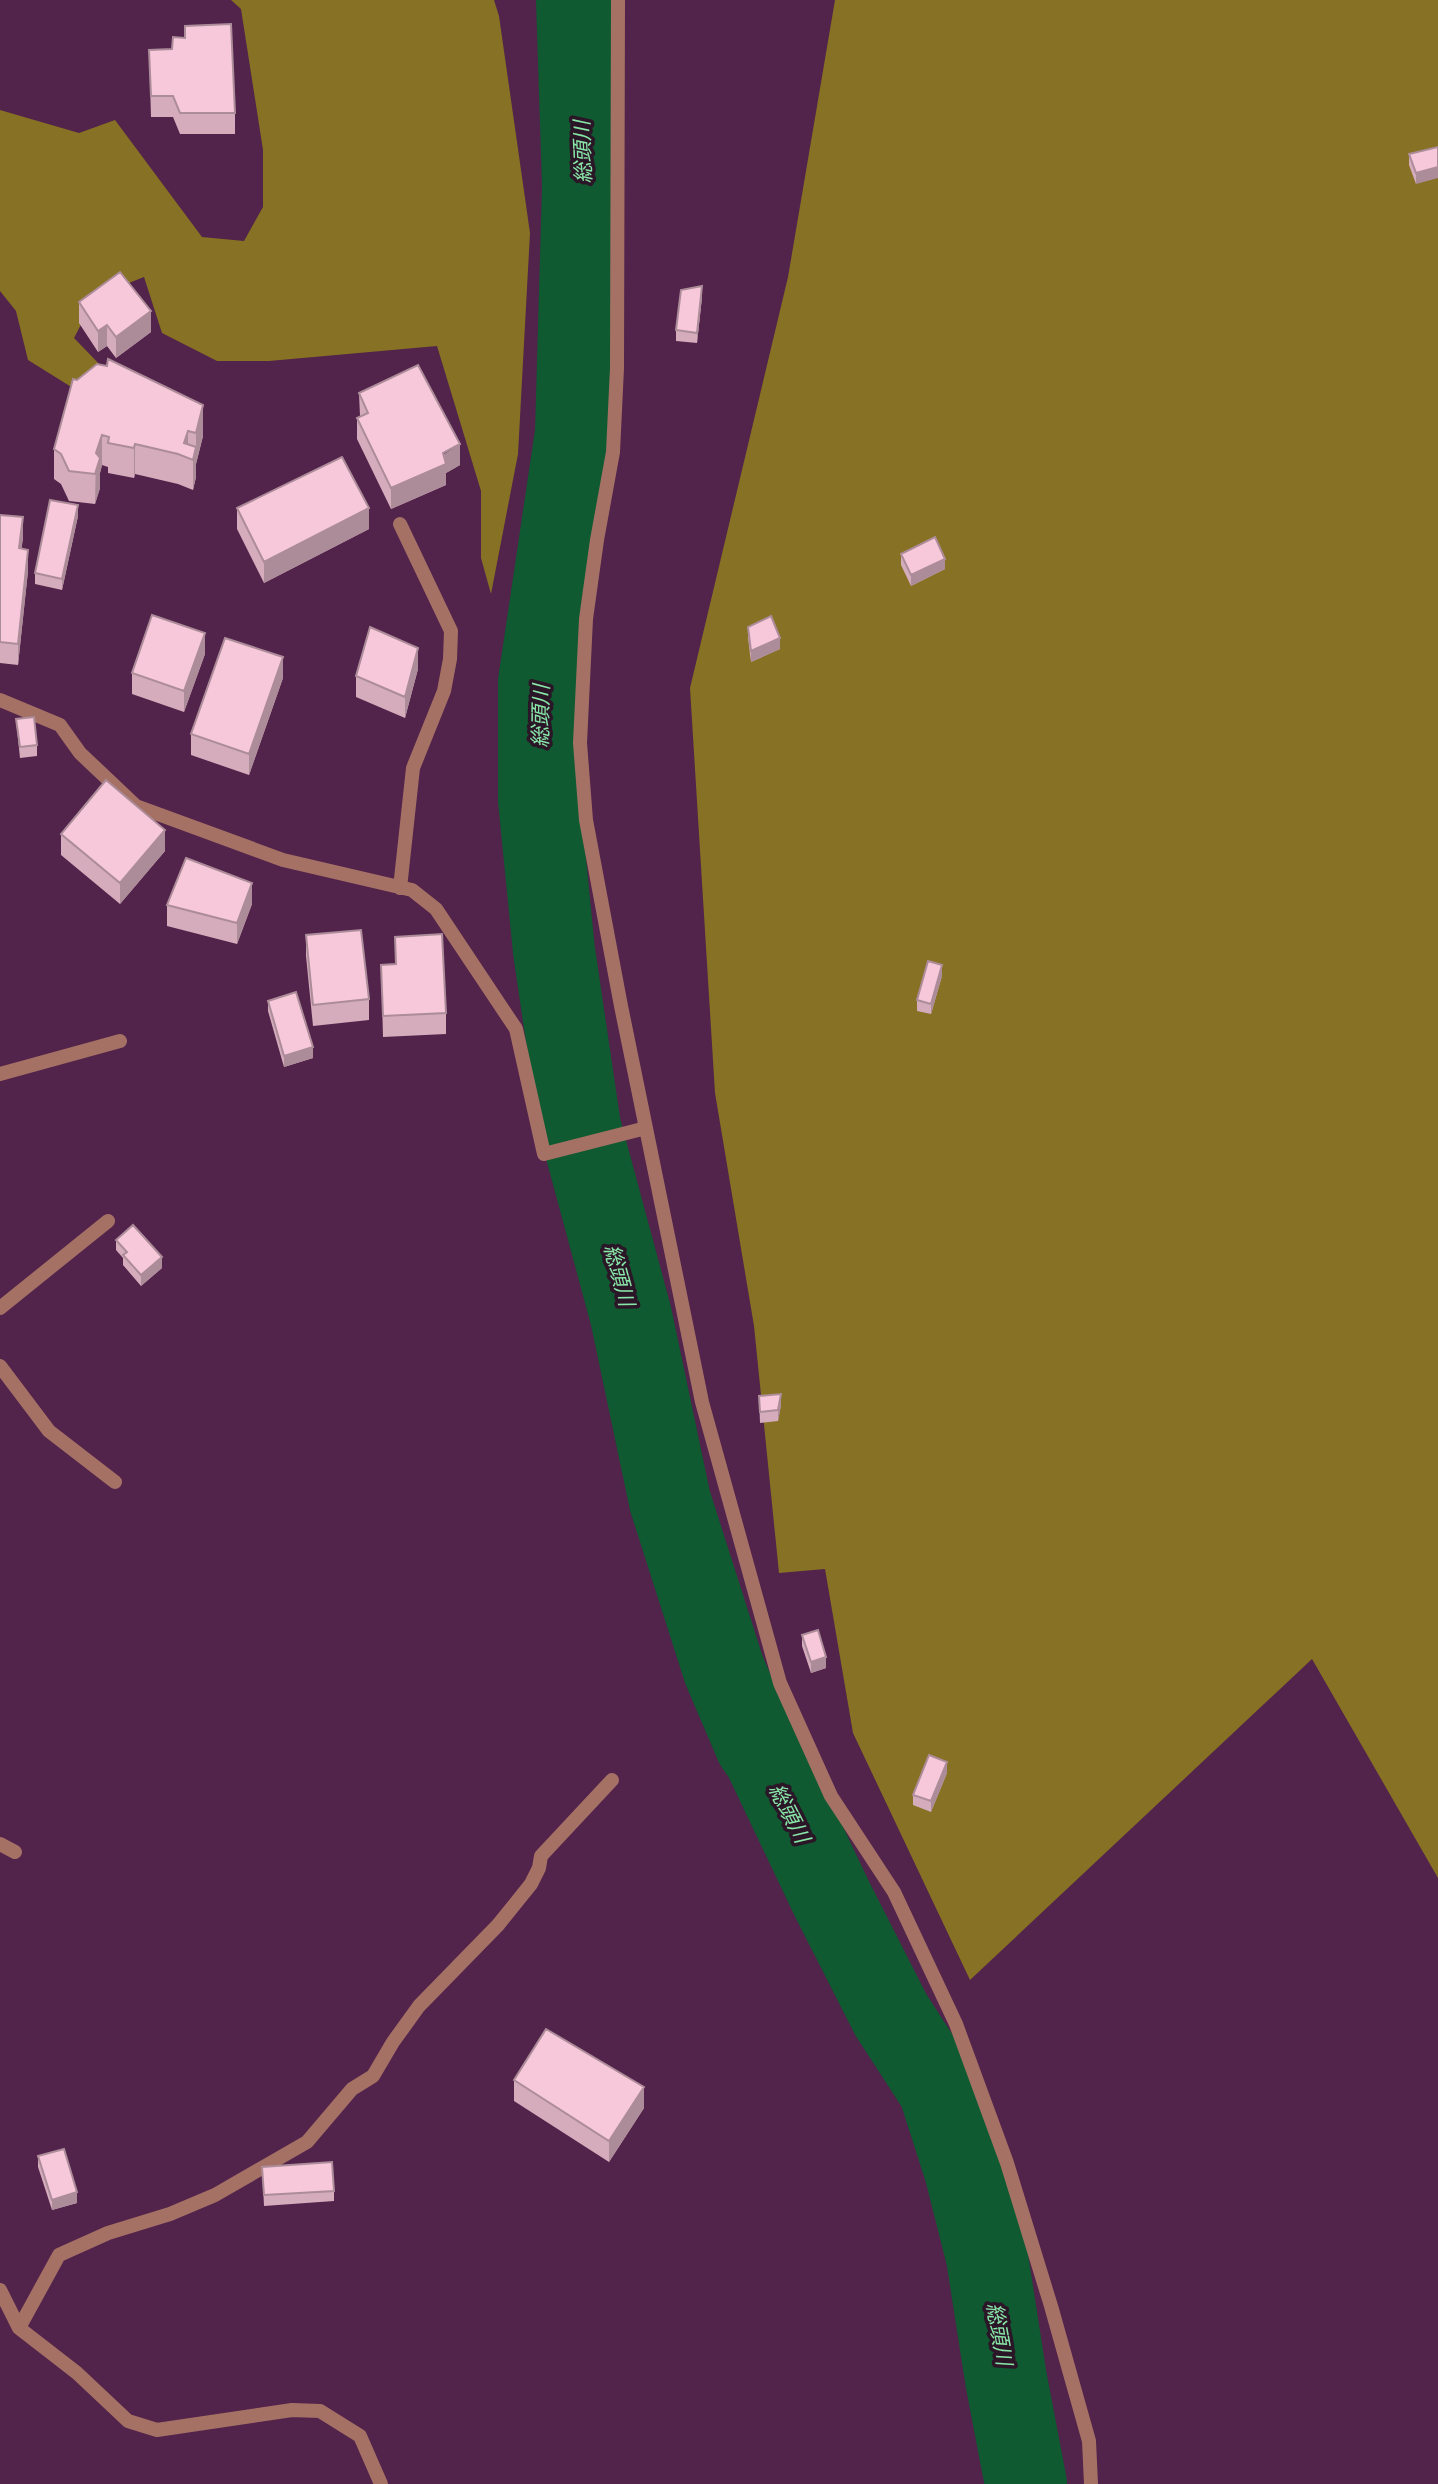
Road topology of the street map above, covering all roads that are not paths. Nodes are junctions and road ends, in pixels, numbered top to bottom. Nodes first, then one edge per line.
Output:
1 (618, 0) edge
2 (400, 524) dead end
3 (0, 700) edge
4 (400, 888) junction
5 (120, 1041) dead end
6 (0, 1074) edge
7 (646, 1128) junction
8 (108, 1221) dead end
9 (0, 1308) edge
10 (0, 1366) edge
11 (115, 1482) dead end
12 (612, 1780) dead end
13 (0, 1844) edge
14 (15, 1852) dead end
15 (0, 2290) edge
16 (19, 2328) junction
17 (381, 2484) edge
18 (1091, 2484) edge

1 - 7 street
2 - 4 street
3 - 4 street
4 - 7 street
5 - 6 street
7 - 18 street
8 - 9 street
10 - 11 street
12 - 16 street
13 - 14 street
15 - 16 street
16 - 17 street

